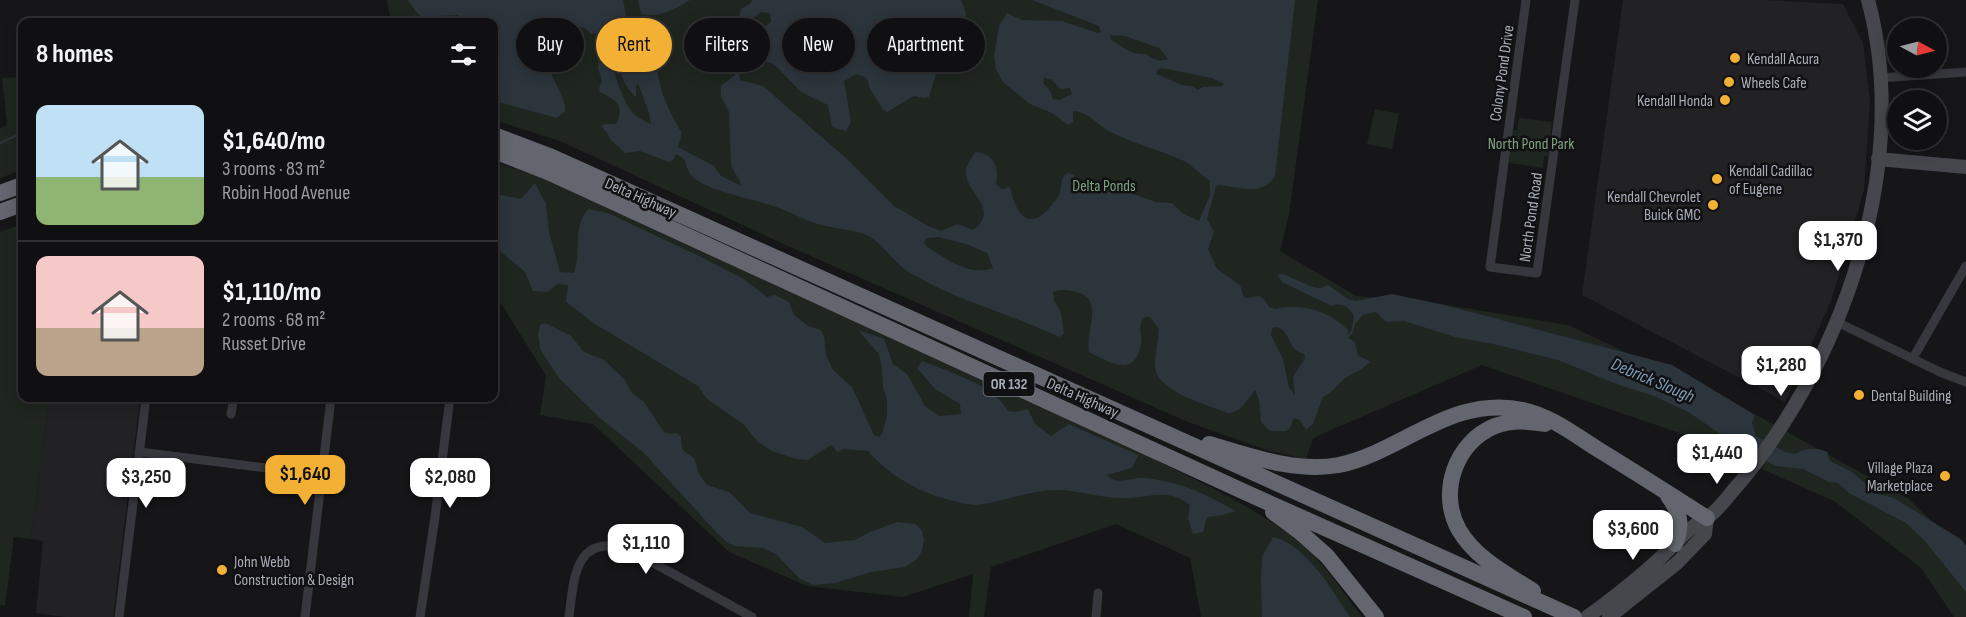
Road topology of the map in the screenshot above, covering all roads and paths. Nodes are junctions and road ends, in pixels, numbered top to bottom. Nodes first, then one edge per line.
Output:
1 (1527, 0) edge
2 (1575, 0) edge
3 (1868, 0) edge
4 (1966, 72) edge
5 (1880, 78) junction
6 (498, 137) edge
7 (498, 153) edge
8 (1878, 159) junction
9 (1966, 166) edge
10 (18, 186) edge
11 (0, 192) edge
12 (18, 205) edge
13 (0, 212) edge
14 (1966, 266) edge
15 (1515, 270) joint
16 (1837, 322) junction
17 (1913, 358) junction
18 (1966, 381) edge
19 (146, 402) edge
20 (233, 402) edge
21 (331, 402) edge
22 (449, 402) edge
23 (231, 414) dead end
24 (1154, 429) junction
25 (1567, 429) junction
26 (140, 452) junction
27 (322, 476) junction
28 (1664, 490) junction
29 (1249, 494) junction
30 (1707, 518) junction
31 (1675, 544) junction
32 (1098, 593) dead end
33 (1571, 616) edge
34 (119, 617) edge
35 (305, 617) edge
36 (420, 617) edge
37 (569, 617) edge
38 (752, 617) edge
39 (1096, 617) edge
40 (1376, 617) edge
41 (1524, 617) edge
42 (1587, 617) edge
43 (1609, 617) edge

1 - 15 street, Colony Pond Drive
2 - 15 street, North Pond Road
3 - 5 main road
4 - 5 street
5 - 8 main road
6 - 24 highway, Delta Highway / OR 132
7 - 29 highway, Delta Highway / OR 132
8 - 9 main road
8 - 16 main road
10 - 11 highway
12 - 13 highway
14 - 17 street
16 - 17 street
16 - 30 main road
17 - 18 street
19 - 26 street
20 - 23 street
21 - 27 street
22 - 36 street
24 - 25 highway
24 - 33 highway, Delta Highway / OR 132
25 - 28 highway
25 - 33 highway
26 - 27 street
26 - 34 street
27 - 35 street
28 - 30 highway
28 - 31 highway
29 - 40 highway
29 - 41 highway, Delta Highway / OR 132
30 - 31 main road
30 - 43 main road
31 - 42 main road
32 - 39 street
37 - 38 street

